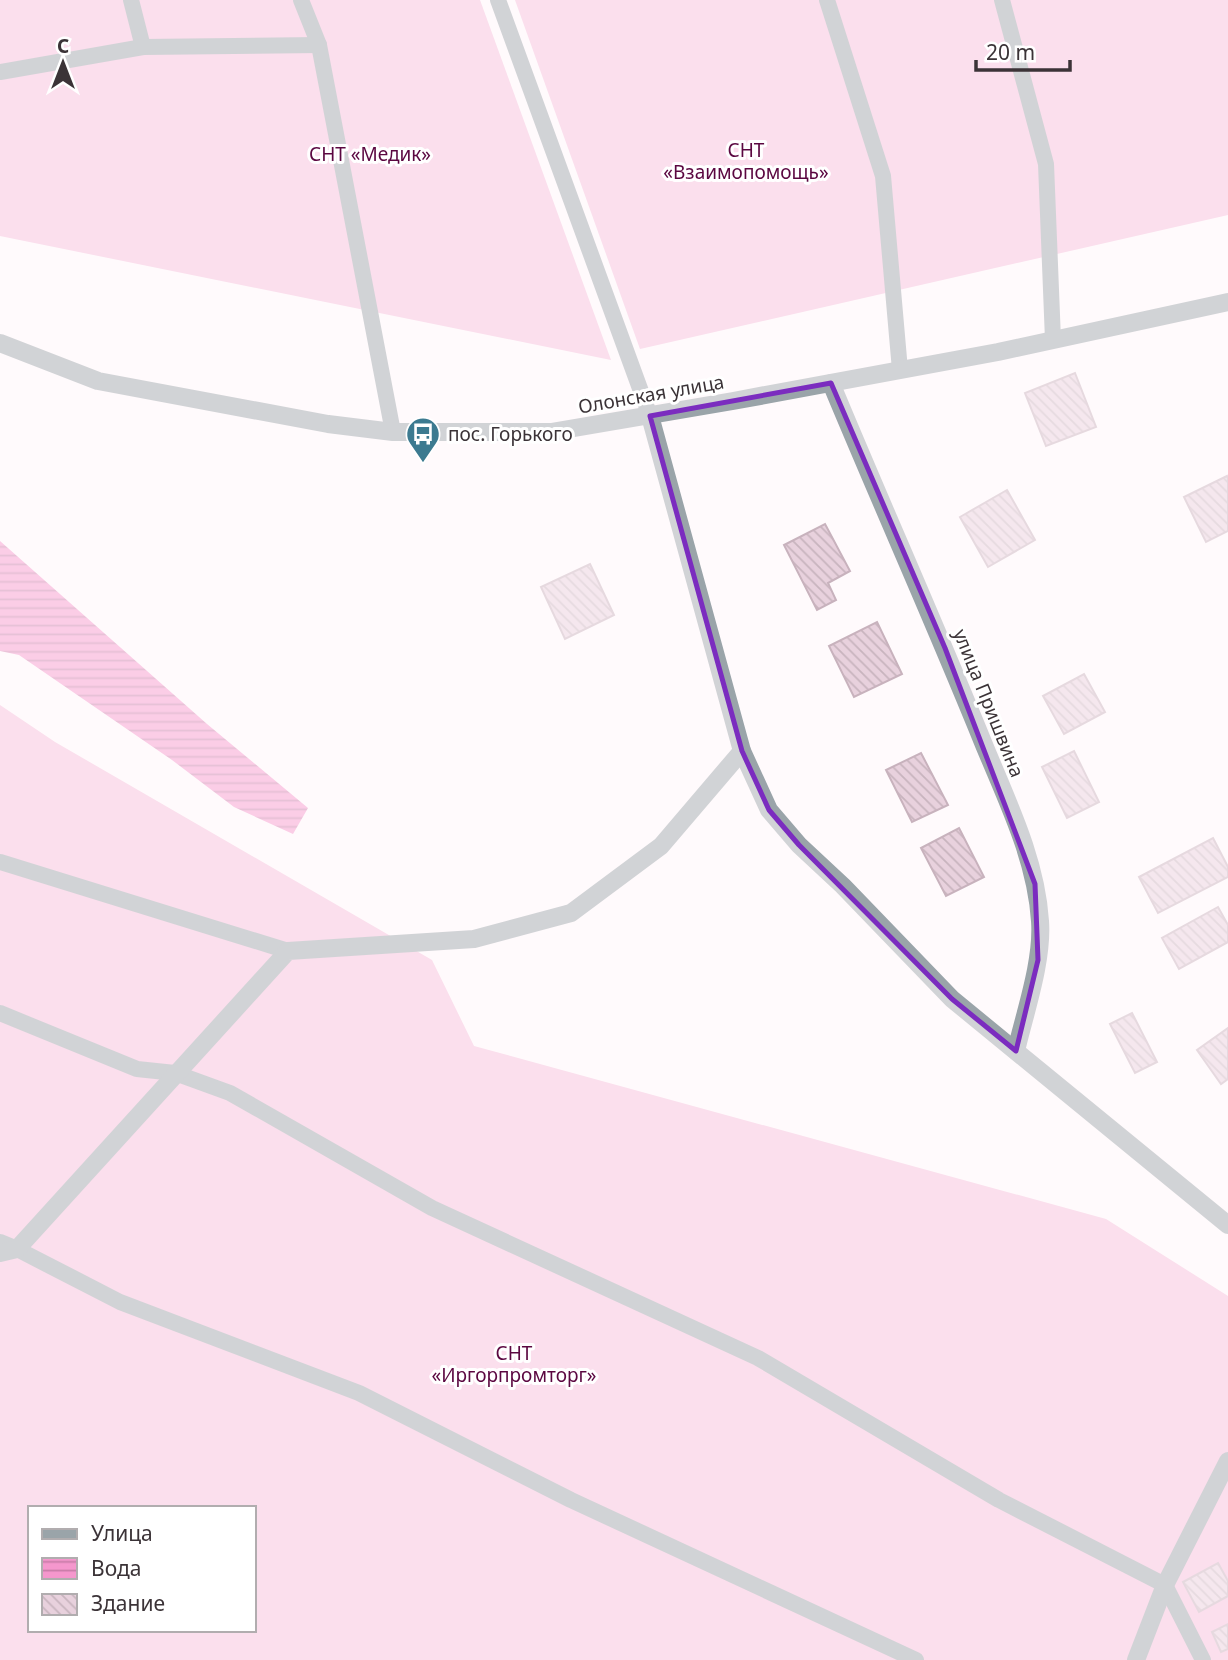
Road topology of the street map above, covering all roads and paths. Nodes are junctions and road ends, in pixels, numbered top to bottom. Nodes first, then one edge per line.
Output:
1 (131, 0) edge
2 (301, 0) edge
3 (498, 0) edge
4 (827, 0) edge
5 (1002, 0) edge
6 (319, 45) junction
7 (143, 47) junction
8 (0, 72) edge
9 (1228, 302) edge
10 (1053, 340) junction
11 (0, 343) edge
12 (900, 370) junction
13 (831, 383) junction
14 (650, 415) junction
15 (393, 432) junction
16 (742, 751) junction
17 (0, 862) edge
18 (288, 951) junction
19 (0, 1013) edge
20 (1016, 1051) junction
21 (175, 1073) junction
22 (1228, 1225) edge
23 (6, 1248) edge
24 (1228, 1461) edge
25 (1165, 1585) junction
26 (916, 1660) edge
27 (1136, 1660) edge
28 (1203, 1660) edge

1 - 7 lane
2 - 6 lane
3 - 14 lane
4 - 12 lane
5 - 10 lane
6 - 7 lane
6 - 15 lane
7 - 8 lane
9 - 10 street, Олонская улица
10 - 12 street, Олонская улица
11 - 15 street, Олонская улица
12 - 13 street, Олонская улица
13 - 14 street, Олонская улица
13 - 20 street, улица Пришвина
14 - 15 street, Олонская улица
14 - 16 street
16 - 18 street
16 - 20 street
17 - 18 lane
18 - 21 street
19 - 21 lane
20 - 22 street
21 - 23 street
21 - 25 lane
23 - 26 lane
24 - 25 street
25 - 27 street
25 - 28 lane

